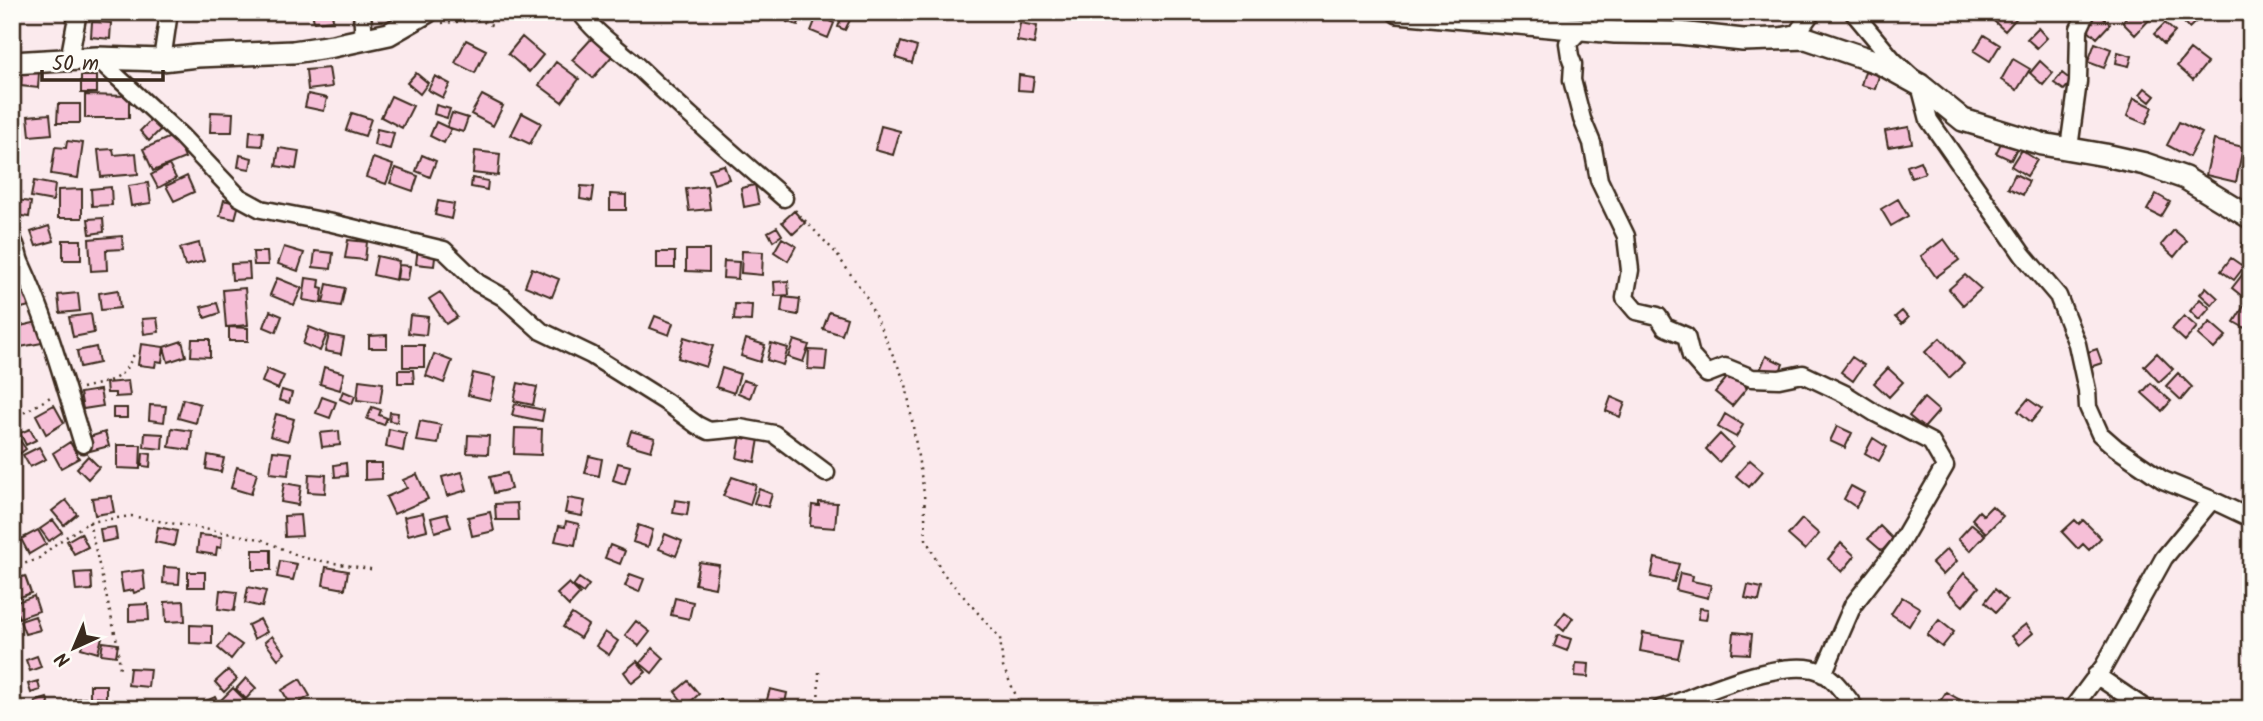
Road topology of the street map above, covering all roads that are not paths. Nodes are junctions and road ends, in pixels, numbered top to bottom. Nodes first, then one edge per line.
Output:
1 (78, 12) edge
2 (169, 12) edge
3 (362, 12) edge
4 (428, 12) edge
5 (580, 12) edge
6 (1398, 12) edge
7 (1812, 12) edge
8 (1853, 12) edge
9 (2087, 12) edge
10 (1583, 27) junction
11 (1774, 39) junction
12 (364, 40) junction
13 (97, 58) junction
14 (69, 60) junction
15 (163, 60) junction
16 (12, 63) edge
17 (1920, 85) junction
18 (2069, 148) junction
19 (784, 198) road end
20 (2251, 218) edge
21 (12, 239) edge
22 (82, 444) dead end
23 (826, 473) dead end
24 (2212, 500) junction
25 (2251, 515) edge
26 (1823, 674) junction
27 (2096, 675) junction
28 (1660, 709) edge
29 (1856, 709) edge
30 (2072, 709) edge
31 (2146, 709) edge

1 - 14 street
2 - 15 street
3 - 12 street
4 - 12 street
5 - 19 street
6 - 10 street
7 - 11 street
8 - 17 street
9 - 18 street
10 - 11 street
10 - 26 street
11 - 17 street
12 - 15 street
13 - 14 street
13 - 15 street
13 - 23 street
14 - 16 street
17 - 18 street
17 - 24 street
18 - 20 street
21 - 22 street
24 - 25 street
24 - 27 street
26 - 28 street
26 - 29 street
27 - 30 street
27 - 31 street

